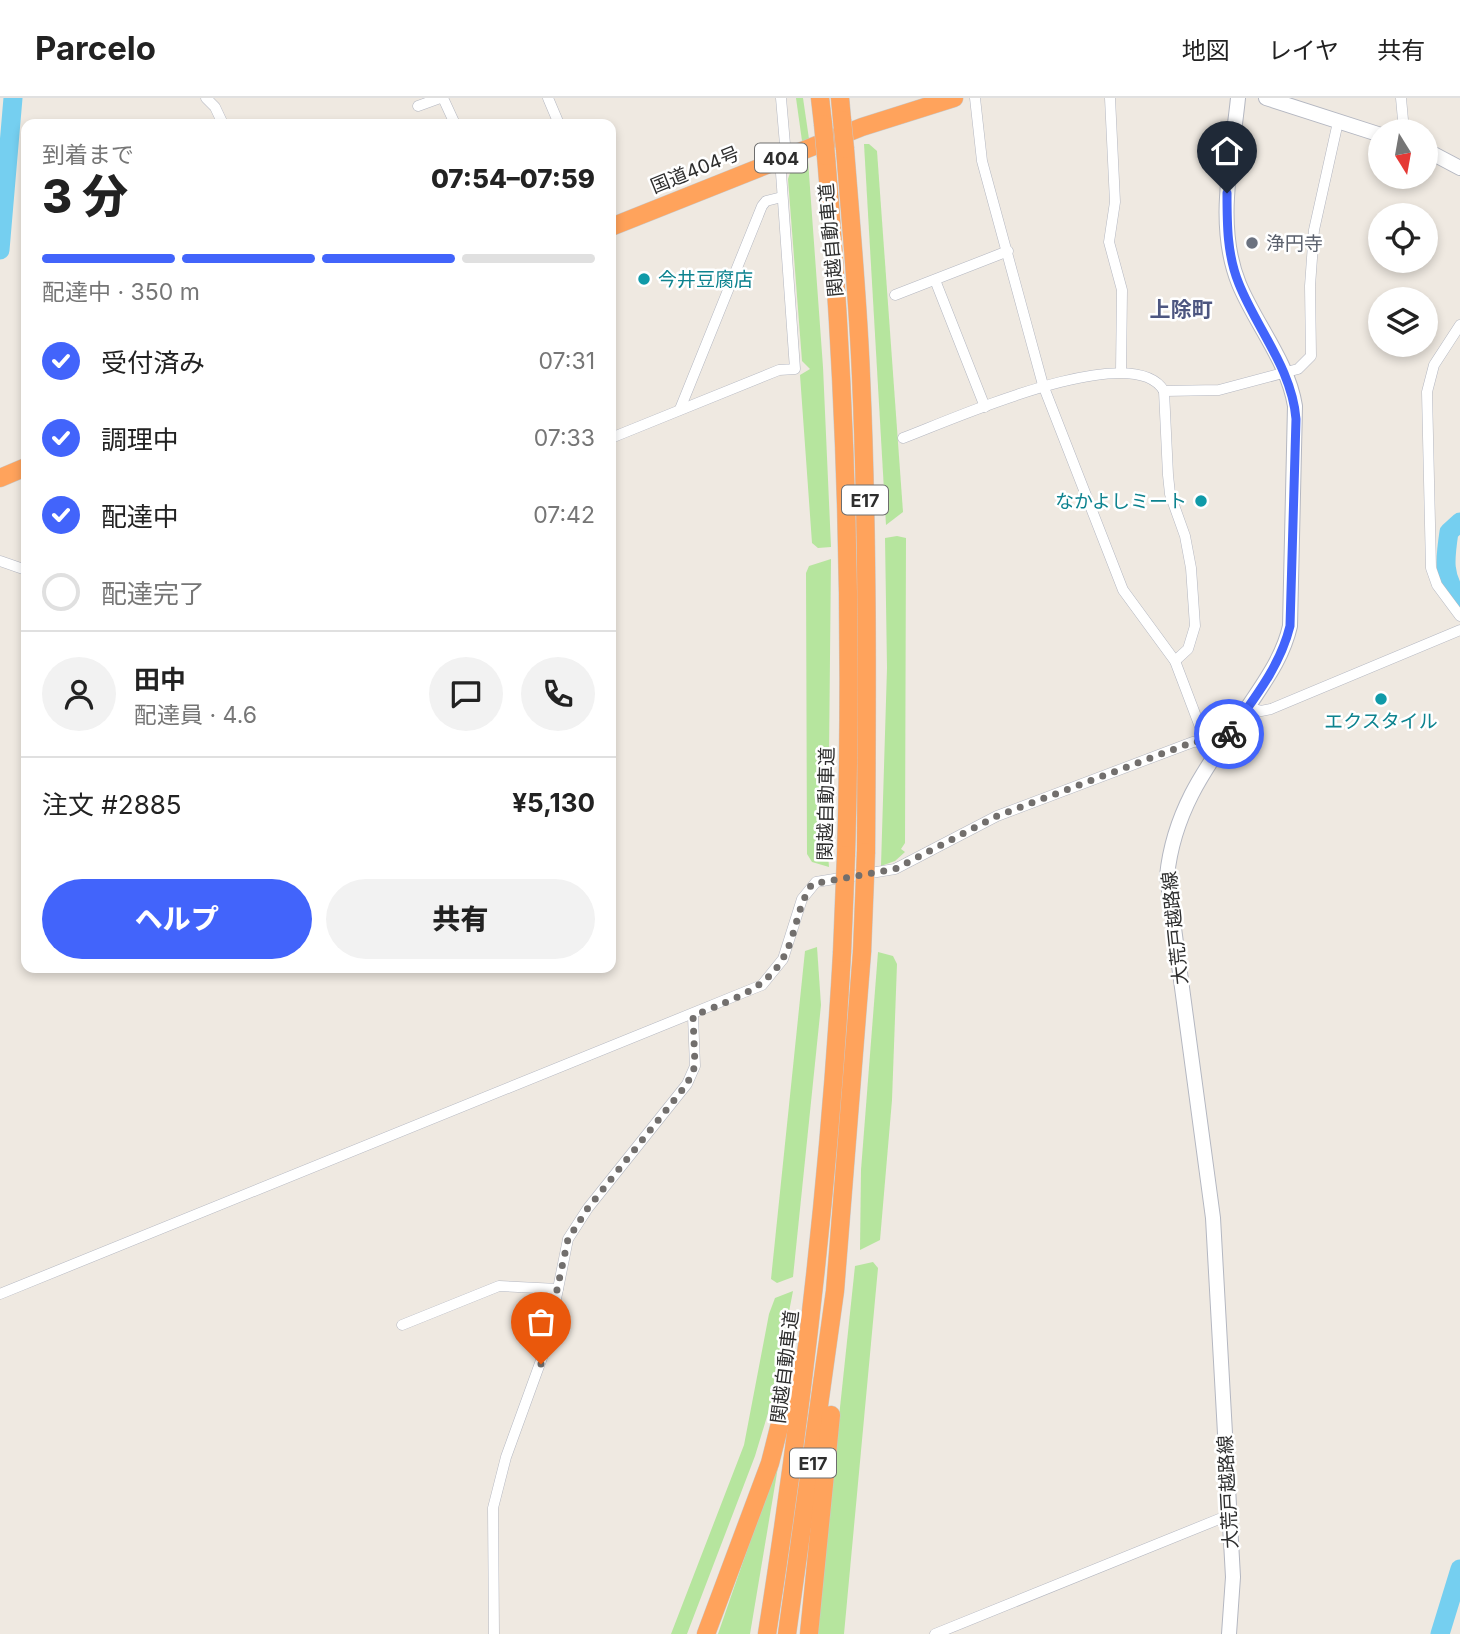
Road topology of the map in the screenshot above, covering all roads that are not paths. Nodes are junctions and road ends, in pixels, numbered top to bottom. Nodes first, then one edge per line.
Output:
1 (206, 98) edge
2 (442, 98) edge
3 (548, 98) edge
4 (781, 98) edge
5 (820, 98) edge
6 (841, 98) edge
7 (954, 98) edge
8 (975, 98) edge
9 (1110, 98) edge
10 (1238, 98) edge
11 (1266, 98) edge
12 (1401, 98) edge
13 (418, 106) dead end
14 (221, 119) edge
15 (452, 119) edge
16 (557, 119) edge
17 (1403, 119) edge
18 (1338, 122) junction
19 (1368, 131) edge
20 (1438, 156) edge
21 (783, 157) junction
22 (1460, 168) edge
23 (782, 197) junction
24 (616, 225) edge
25 (1008, 251) junction
26 (935, 280) junction
27 (895, 295) dead end
28 (1460, 325) edge
29 (1121, 372) junction
30 (1285, 373) junction
31 (1043, 385) junction
32 (1164, 391) junction
33 (985, 407) junction
34 (680, 409) junction
35 (616, 436) edge
36 (903, 438) dead end
37 (21, 469) edge
38 (0, 478) edge
39 (0, 561) edge
40 (21, 568) edge
41 (1460, 616) edge
42 (1460, 630) edge
43 (1175, 661) junction
44 (1248, 707) junction
45 (1205, 740) junction
46 (1221, 746) junction
47 (693, 1016) junction
48 (558, 1289) junction
49 (839, 1292) junction
50 (0, 1294) edge
51 (810, 1301) junction
52 (402, 1325) dead end
53 (1229, 1515) junction
54 (494, 1634) edge
55 (706, 1634) edge
56 (767, 1634) edge
57 (787, 1634) edge
58 (809, 1634) edge
59 (935, 1634) edge
60 (1228, 1634) edge

1 - 14 street
2 - 13 street
2 - 15 street
3 - 16 street
4 - 21 street
5 - 51 highway, 関越自動車道 / E17, bridge
6 - 49 highway, 関越自動車道 / E17, bridge
7 - 21 highway, 国道404号 / 404
8 - 25 street
9 - 29 street
10 - 30 main road, 大荒戸越路線
11 - 18 main road
12 - 17 street
18 - 19 main road
18 - 30 street
20 - 22 main road
21 - 23 street
21 - 24 highway, 国道404号 / 404
23 - 34 street
23 - 34 street
25 - 26 street
25 - 31 street
26 - 27 street
26 - 33 street
28 - 41 street
29 - 31 street
29 - 32 street
30 - 32 street
30 - 44 main road, 大荒戸越路線
31 - 33 street
31 - 43 street
32 - 43 street
33 - 36 street
34 - 35 street
37 - 38 highway
39 - 40 street
42 - 44 street
43 - 45 street
44 - 46 main road, 大荒戸越路線
45 - 46 street
45 - 47 street
46 - 53 main road, 大荒戸越路線
47 - 48 street
47 - 50 street
48 - 52 street
48 - 54 street
49 - 57 highway, 関越自動車道 / E17
49 - 58 highway
51 - 55 highway
51 - 56 highway, 関越自動車道 / E17
53 - 59 street
53 - 60 main road, 大荒戸越路線

